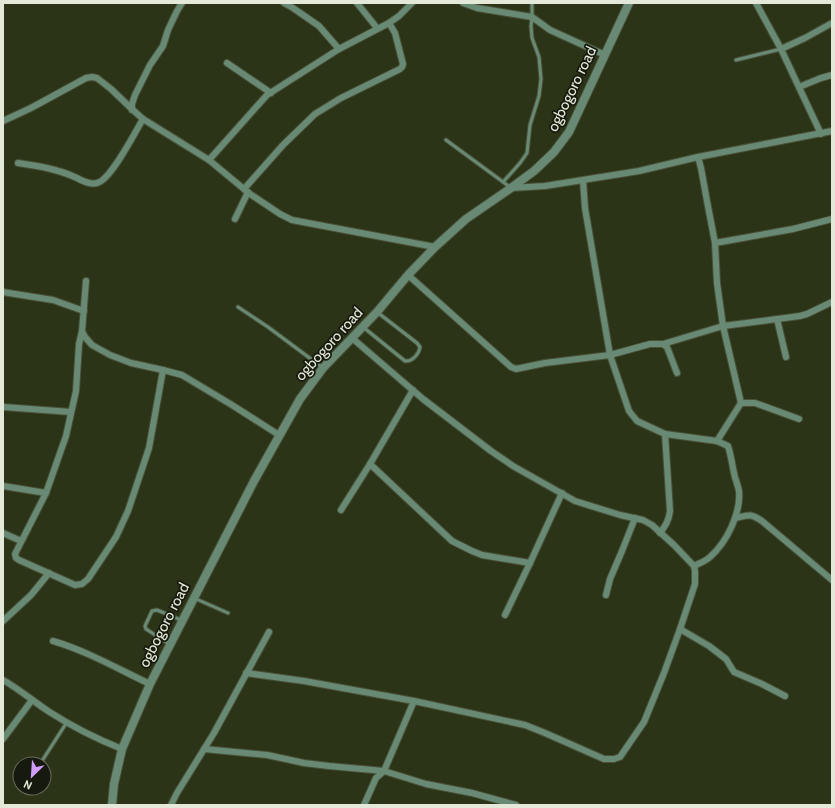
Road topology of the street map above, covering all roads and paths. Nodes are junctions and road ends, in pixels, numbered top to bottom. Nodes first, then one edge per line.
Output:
1 (182, 3) edge
2 (284, 3) edge
3 (357, 3) edge
4 (412, 3) edge
5 (463, 3) edge
6 (532, 3) edge
7 (629, 3) edge
8 (756, 3) edge
9 (532, 17) junction
10 (389, 23) junction
11 (832, 23) edge
12 (377, 28) junction
13 (338, 49) junction
14 (781, 49) junction
15 (605, 55) junction
16 (736, 60) dead end
17 (227, 63) dead end
18 (832, 75) edge
19 (799, 87) junction
20 (271, 93) junction
21 (132, 110) junction
22 (143, 119) junction
23 (3, 121) edge
24 (832, 131) edge
25 (821, 134) junction
26 (446, 140) dead end
27 (698, 157) junction
28 (208, 160) junction
29 (18, 163) dead end
30 (583, 180) junction
31 (503, 182) junction
32 (511, 188) junction
33 (246, 190) junction
34 (832, 218) edge
35 (235, 219) dead end
36 (715, 243) junction
37 (435, 246) junction
38 (408, 275) junction
39 (86, 281) dead end
40 (3, 292) edge
41 (832, 302) edge
42 (238, 307) dead end
43 (84, 311) junction
44 (377, 312) junction
45 (777, 319) junction
46 (723, 326) junction
47 (362, 327) junction
48 (82, 331) junction
49 (352, 338) junction
50 (663, 344) junction
51 (610, 355) junction
52 (786, 357) dead end
53 (323, 368) junction
54 (163, 370) junction
55 (677, 373) dead end
56 (413, 390) junction
57 (741, 403) junction
58 (3, 407) edge
59 (71, 412) junction
60 (799, 419) dead end
61 (665, 434) junction
62 (280, 435) junction
63 (717, 441) junction
64 (370, 464) junction
65 (3, 486) edge
66 (46, 493) junction
67 (562, 493) junction
68 (341, 510) dead end
69 (635, 518) junction
70 (735, 518) junction
71 (660, 532) junction
72 (3, 533) edge
73 (21, 541) junction
74 (530, 563) junction
75 (694, 566) junction
76 (49, 574) junction
77 (832, 580) edge
78 (606, 595) dead end
79 (194, 598) junction
80 (228, 613) dead end
81 (505, 615) dead end
82 (183, 620) junction
83 (3, 621) edge
84 (680, 629) junction
85 (269, 632) dead end
86 (54, 641) dead end
87 (170, 645) junction
88 (246, 673) junction
89 (3, 680) edge
90 (150, 684) junction
91 (785, 696) dead end
92 (32, 700) junction
93 (414, 701) junction
94 (67, 722) junction
95 (3, 739) edge
96 (122, 749) junction
97 (204, 749) junction
98 (45, 756) edge
99 (375, 770) junction
100 (384, 771) junction
101 (376, 778) junction
102 (114, 805) edge
103 (171, 805) edge
104 (364, 805) edge
105 (516, 805) edge

1 - 21 street
2 - 13 street
3 - 12 street
4 - 10 street
5 - 9 street
6 - 9 lane
7 - 15 street, ogbogoro road
8 - 14 street
9 - 15 street
9 - 31 lane
10 - 12 street
10 - 33 street
11 - 14 street
12 - 13 street
13 - 20 street
14 - 16 lane
14 - 19 street
15 - 32 street, ogbogoro road
17 - 20 street
18 - 19 street
19 - 25 street
20 - 28 street
21 - 22 street
21 - 23 street
22 - 28 street
22 - 29 street
24 - 25 street
25 - 27 street
26 - 31 lane
27 - 30 street
27 - 36 street
28 - 33 street
30 - 32 street
30 - 51 street
31 - 32 lane
32 - 37 street, ogbogoro road
33 - 35 street
33 - 37 street
34 - 36 street
36 - 46 street
37 - 38 street, ogbogoro road
38 - 44 street, ogbogoro road
38 - 51 street
39 - 43 street
40 - 43 street
41 - 45 street
42 - 53 lane
43 - 48 street
44 - 47 street, ogbogoro road
44 - 47 lane
45 - 46 street
45 - 52 street
46 - 50 street
46 - 57 street
47 - 49 street, ogbogoro road
48 - 54 street
48 - 59 street
49 - 53 street, ogbogoro road
49 - 56 street
50 - 51 street
50 - 55 street
51 - 61 street
53 - 62 street, ogbogoro road
54 - 62 street
54 - 76 street
56 - 64 street
56 - 67 street
57 - 60 street
57 - 63 street
58 - 59 street
59 - 66 street
61 - 63 street
61 - 71 street
62 - 79 street, ogbogoro road
63 - 70 street
64 - 68 street
64 - 74 street
65 - 66 street
66 - 73 street
67 - 69 street
67 - 74 street
69 - 71 street
69 - 78 street
70 - 75 street
70 - 77 street
71 - 75 street
72 - 73 street
73 - 76 street
74 - 81 street
75 - 84 street
76 - 83 street
79 - 80 lane
79 - 82 street, ogbogoro road
82 - 87 street, ogbogoro road
82 - 87 lane
84 - 91 street
84 - 93 street
85 - 88 street
86 - 90 street
87 - 90 street, ogbogoro road
88 - 93 street
88 - 97 street
89 - 92 street
90 - 96 street, ogbogoro road
92 - 94 street
92 - 95 street
93 - 100 street
94 - 96 street
94 - 98 lane
96 - 102 street, ogbogoro road
97 - 99 street
97 - 103 street
99 - 100 street
99 - 101 street
100 - 101 street
100 - 105 street
101 - 104 street

